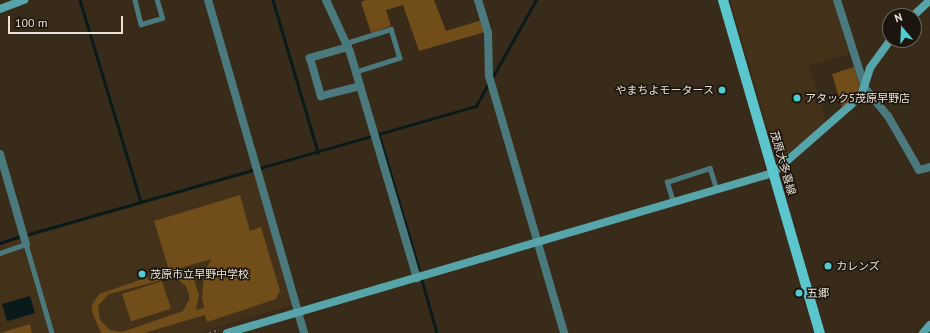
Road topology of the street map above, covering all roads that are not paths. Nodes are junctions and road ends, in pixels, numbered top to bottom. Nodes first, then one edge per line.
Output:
1 (24, 0) edge
2 (134, 0) edge
3 (156, 0) edge
4 (208, 0) edge
5 (326, 0) edge
6 (478, 0) edge
7 (723, 0) edge
8 (837, 0) edge
9 (0, 9) edge
10 (347, 45) junction
11 (884, 48) edge
12 (356, 72) junction
13 (360, 86) junction
14 (865, 88) junction
15 (0, 154) edge
16 (930, 166) edge
17 (773, 173) junction
18 (717, 189) junction
19 (673, 202) junction
20 (537, 242) junction
21 (26, 244) junction
22 (0, 253) edge
23 (417, 278) junction
24 (298, 312) junction
25 (930, 325) edge
26 (52, 333) edge
27 (227, 333) edge
28 (304, 333) edge
29 (564, 333) edge
30 (820, 333) edge
31 (923, 333) edge

1 - 9 street
2 - 3 lane
4 - 24 street
5 - 10 street
6 - 20 street
7 - 17 main road, 茂原大多喜線
8 - 14 street
10 - 12 street
10 - 12 lane
10 - 13 street
11 - 14 street
12 - 13 street
13 - 23 street
14 - 16 street
14 - 17 street
15 - 21 street
17 - 18 street
17 - 30 main road, 茂原大多喜線
18 - 19 street
18 - 19 lane
19 - 20 street
20 - 23 street
20 - 29 street
21 - 22 lane
21 - 26 lane
23 - 24 street
24 - 27 street
24 - 28 street
25 - 31 street

